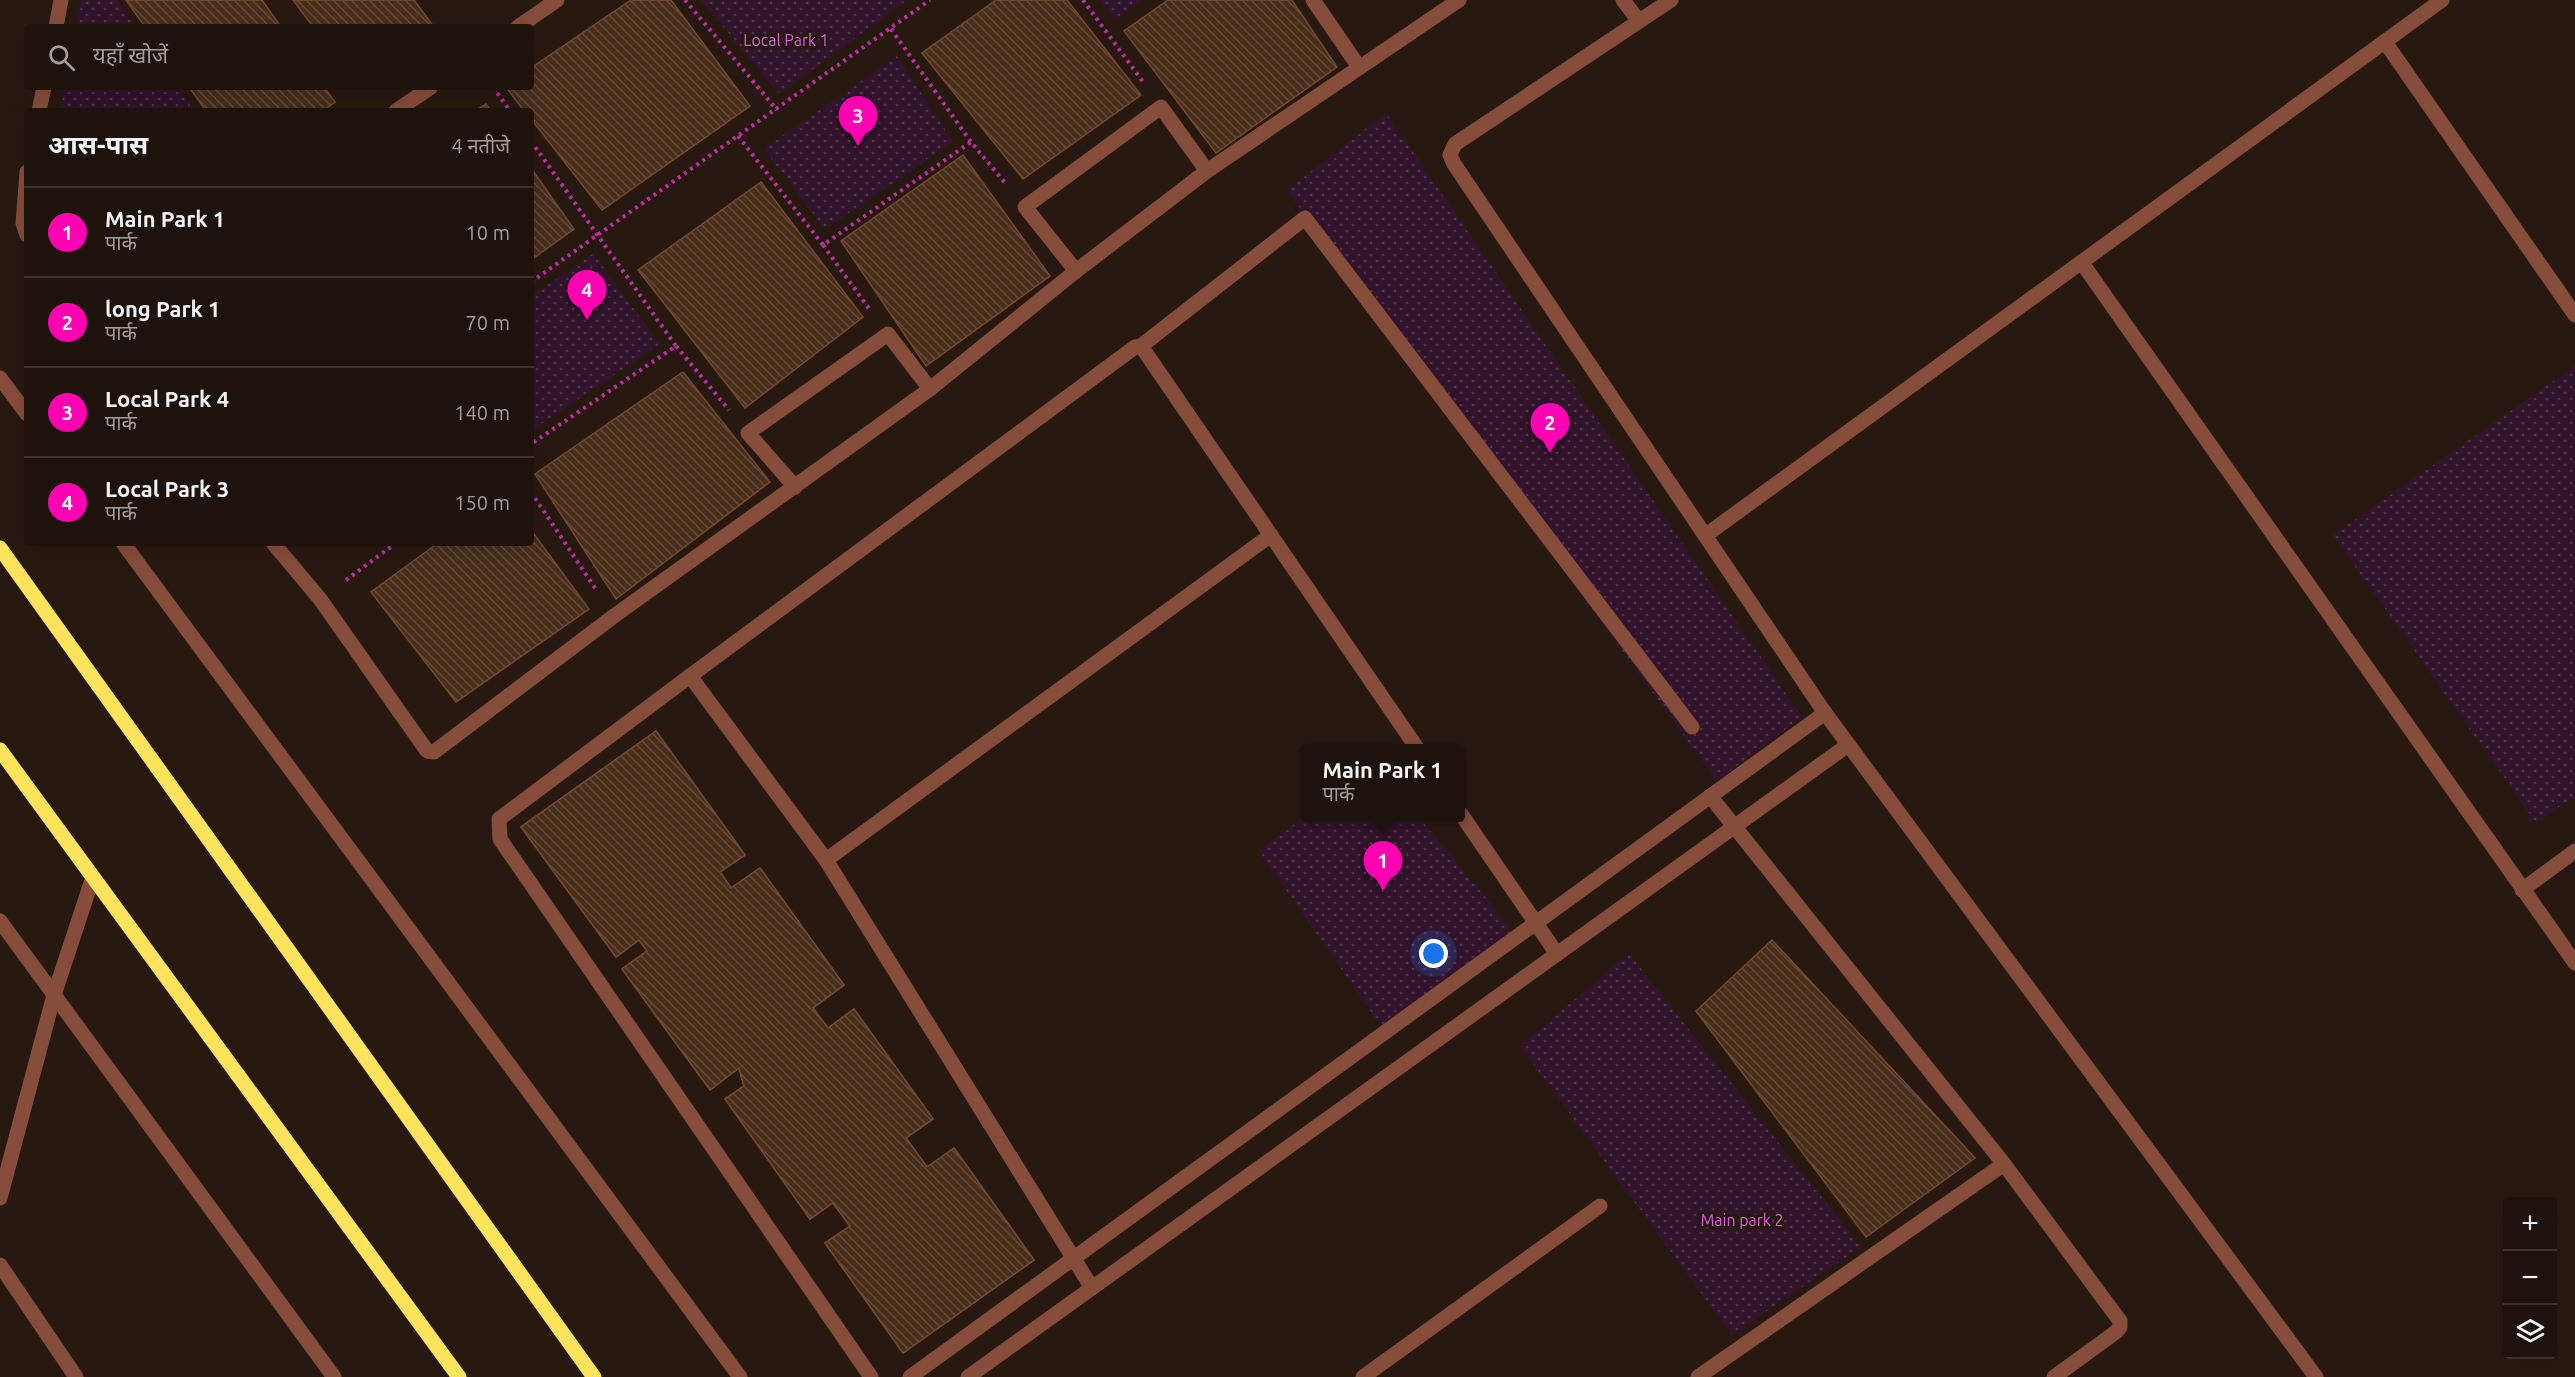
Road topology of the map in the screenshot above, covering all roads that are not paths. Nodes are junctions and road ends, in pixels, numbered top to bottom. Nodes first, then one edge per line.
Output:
1 (61, 0) edge
2 (557, 0) edge
3 (1313, 0) edge
4 (1459, 0) edge
5 (1623, 0) edge
6 (1671, 0) edge
7 (2442, 0) edge
8 (1638, 20) junction
9 (57, 24) edge
10 (522, 24) edge
11 (2385, 42) junction
12 (1359, 67) junction
13 (43, 90) edge
14 (427, 90) edge
15 (40, 108) edge
16 (400, 108) edge
17 (1207, 171) junction
18 (24, 203) edge
19 (24, 228) edge
20 (2082, 263) junction
21 (1076, 271) junction
22 (2575, 315) edge
23 (1142, 346) junction
24 (0, 378) edge
25 (930, 389) junction
26 (24, 410) edge
27 (795, 487) junction
28 (1706, 535) junction
29 (1271, 536) junction
30 (125, 546) edge
31 (276, 546) edge
32 (0, 548) edge
33 (690, 676) junction
34 (1825, 713) junction
35 (1692, 727) dead end
36 (1414, 744) edge
37 (1848, 745) junction
38 (0, 750) edge
39 (1710, 796) junction
40 (1465, 820) edge
41 (1734, 827) junction
42 (2575, 850) edge
43 (826, 860) junction
44 (93, 877) junction
45 (2522, 890) junction
46 (0, 921) edge
47 (1536, 923) junction
48 (1557, 954) junction
49 (2575, 963) edge
50 (54, 995) junction
51 (2004, 1164) junction
52 (0, 1197) edge
53 (1599, 1206) dead end
54 (1073, 1259) junction
55 (0, 1265) edge
56 (1092, 1288) junction
57 (2310, 1375) edge
58 (76, 1377) edge
59 (334, 1377) edge
60 (459, 1377) edge
61 (594, 1377) edge
62 (740, 1377) edge
63 (871, 1377) edge
64 (910, 1377) edge
65 (968, 1377) edge
66 (1363, 1377) edge
67 (1698, 1377) edge
68 (2054, 1377) edge

1 - 9 street
2 - 10 street
3 - 12 street
4 - 12 street
5 - 8 street
6 - 8 street
7 - 11 street
8 - 28 street
11 - 20 street
11 - 22 street
12 - 17 street
13 - 15 street
14 - 16 street
17 - 21 street
17 - 21 street
18 - 19 street
20 - 28 street
20 - 45 street
21 - 25 street
23 - 29 street
23 - 33 street
23 - 35 street
24 - 26 street
25 - 27 street
25 - 27 street
27 - 31 street
28 - 34 street
29 - 36 street
29 - 43 street
30 - 62 street
32 - 61 main road
33 - 43 street
33 - 63 street
34 - 37 street
34 - 39 street
37 - 41 street
37 - 57 street
38 - 44 main road
39 - 41 street
39 - 47 street
40 - 47 street
41 - 48 street
41 - 51 street
42 - 45 street
43 - 54 street
44 - 50 street
44 - 60 main road
45 - 49 street
46 - 50 street
47 - 48 street
47 - 54 street
48 - 56 street
50 - 52 street
50 - 59 street
51 - 67 street
51 - 68 street
53 - 66 street
54 - 56 street
54 - 64 street
55 - 58 street
56 - 65 street

